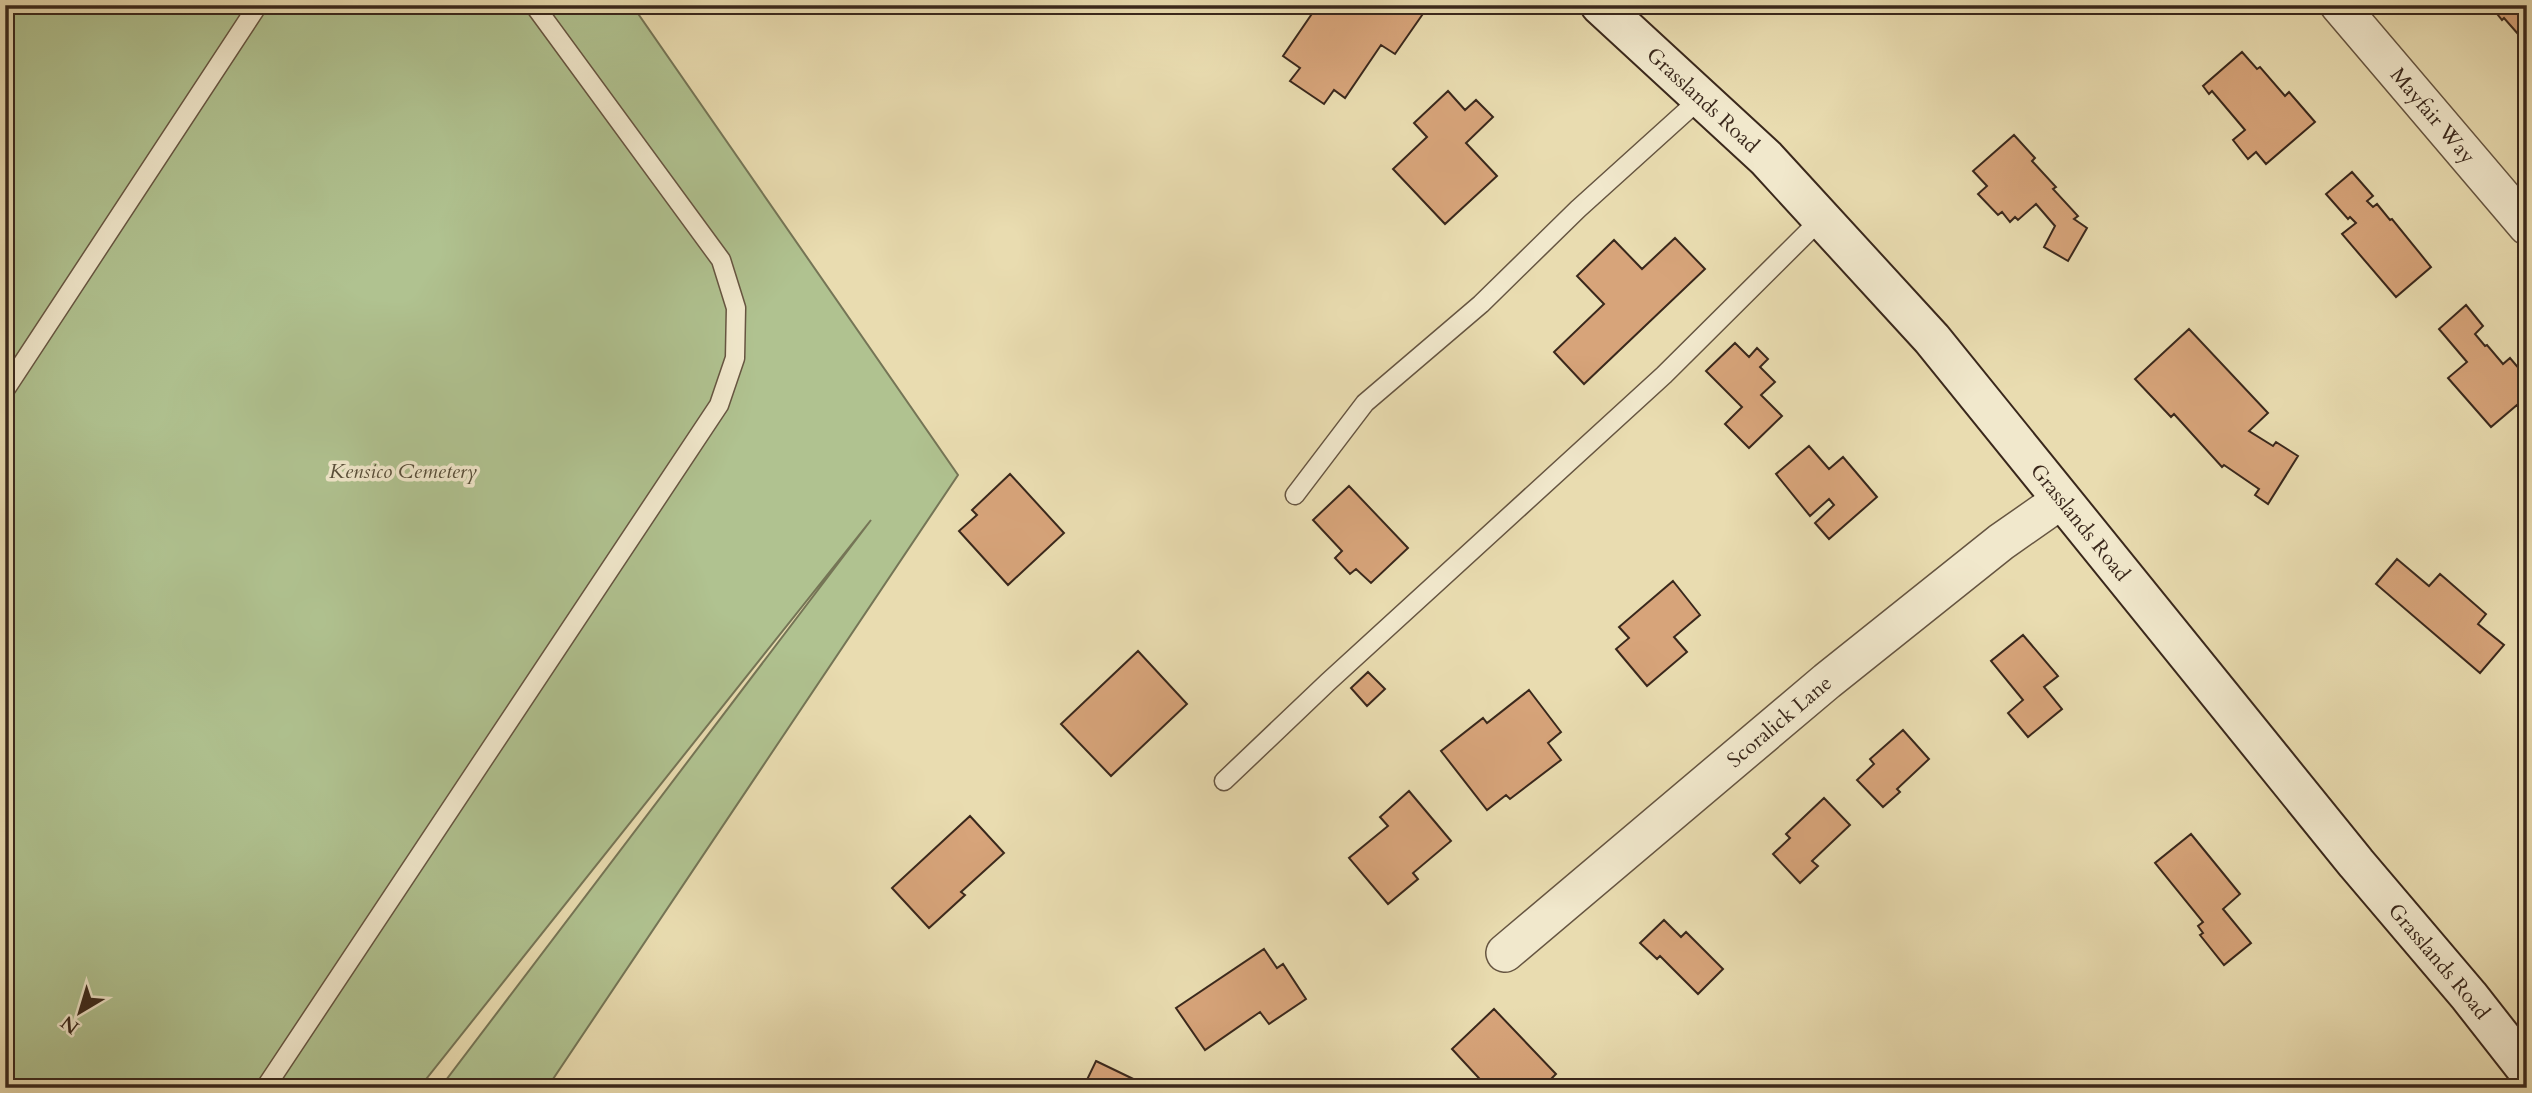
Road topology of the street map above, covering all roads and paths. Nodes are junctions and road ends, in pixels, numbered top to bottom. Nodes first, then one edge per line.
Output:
1 (258, 5) edge
2 (534, 5) edge
3 (2339, 5) edge
4 (1611, 9) edge
5 (1702, 97) junction
6 (1822, 218) junction
7 (2527, 226) edge
8 (5, 390) edge
9 (1295, 495) dead end
10 (2061, 500) junction
11 (1224, 781) dead end
12 (1505, 953) dead end
13 (2527, 1070) edge
14 (265, 1088) edge

1 - 8 lane
2 - 14 lane
3 - 7 street, Mayfair Way
4 - 5 main road, Grasslands Road
5 - 6 main road, Grasslands Road
5 - 9 lane
6 - 10 main road, Grasslands Road
6 - 11 lane
10 - 12 street, Scoralick Lane
10 - 13 main road, Grasslands Road

